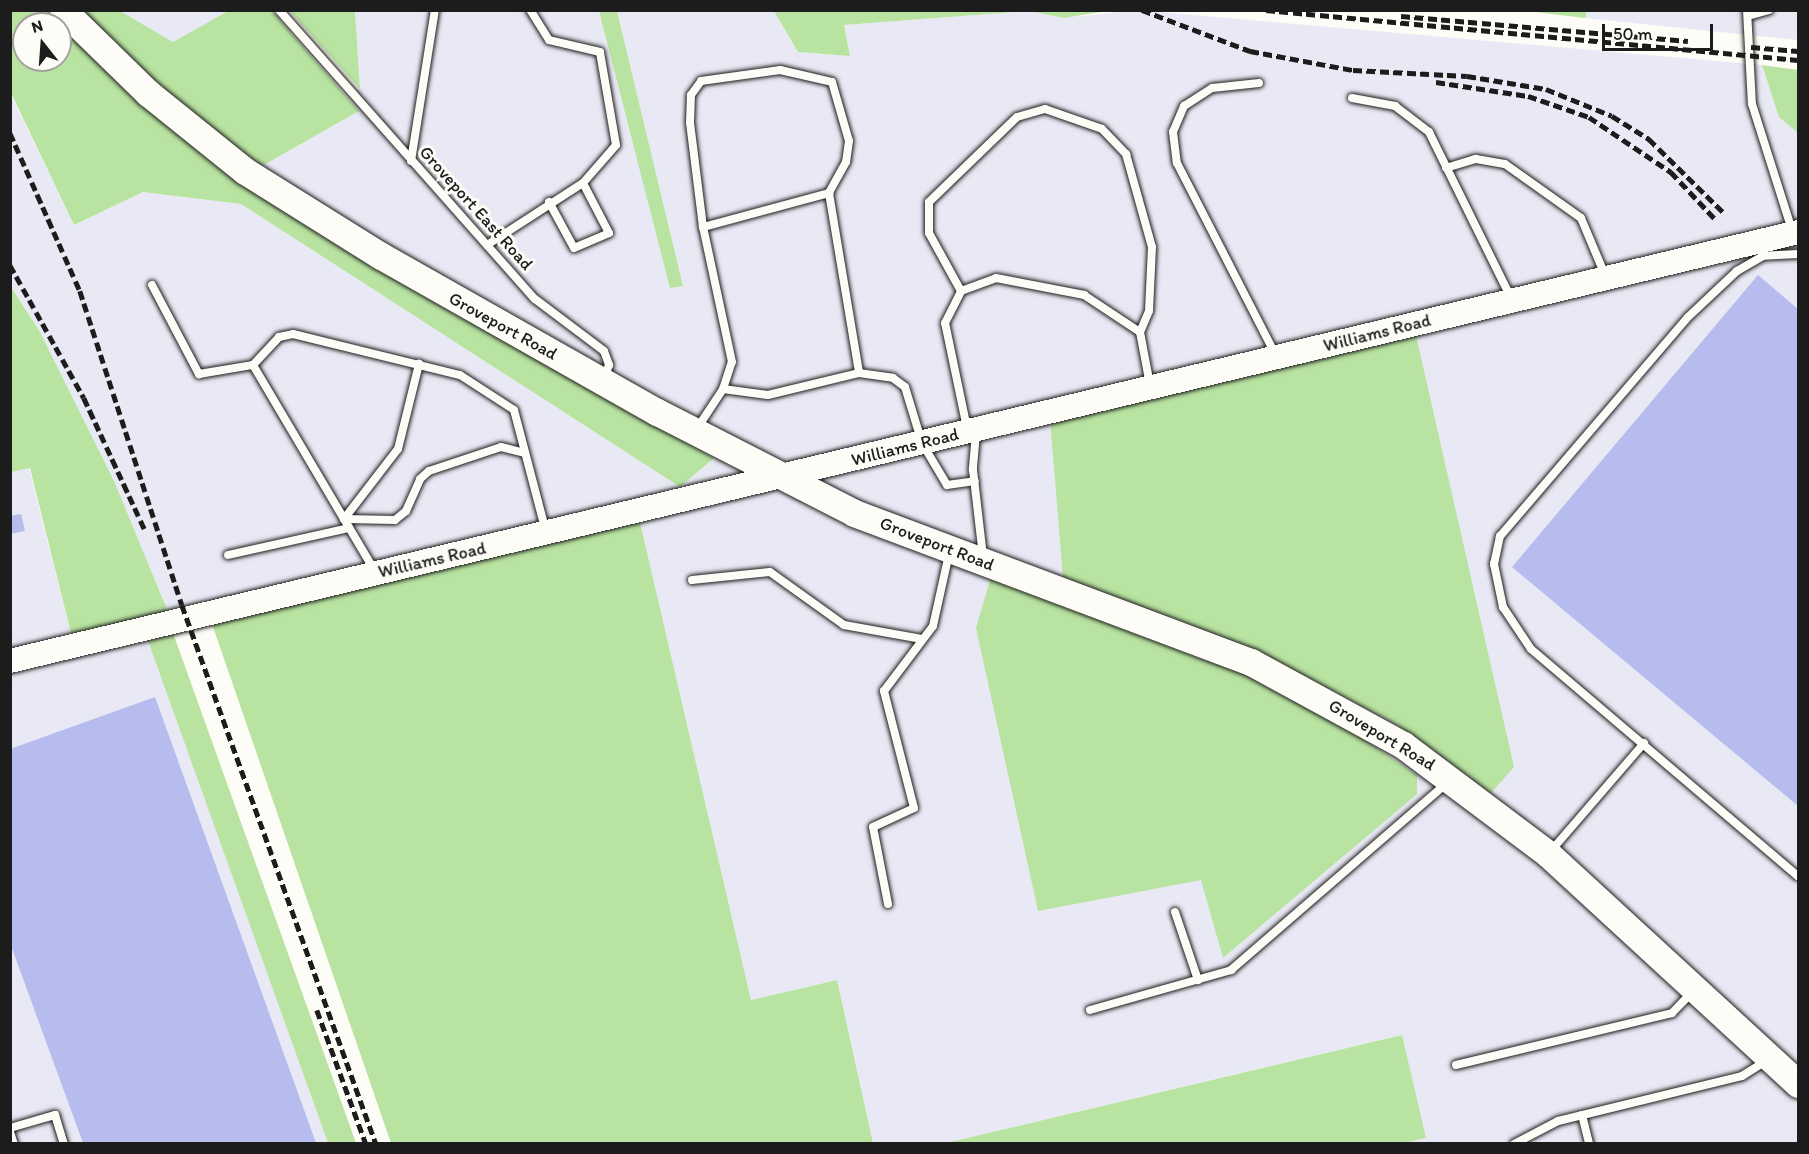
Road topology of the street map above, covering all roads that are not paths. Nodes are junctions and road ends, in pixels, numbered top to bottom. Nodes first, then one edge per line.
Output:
1 (63, 10) edge
2 (279, 10) edge
3 (435, 10) edge
4 (531, 10) edge
5 (1769, 10) edge
6 (1748, 13) edge
7 (1259, 83) dead end
8 (1352, 98) dead end
9 (411, 161) junction
10 (1446, 168) junction
11 (583, 183) junction
12 (829, 193) junction
13 (549, 202) junction
14 (703, 227) junction
15 (1797, 240) edge
16 (487, 245) junction
17 (1606, 278) junction
18 (152, 285) dead end
19 (961, 291) junction
20 (1512, 300) junction
21 (1140, 332) junction
22 (1276, 357) junction
23 (418, 364) junction
24 (253, 365) junction
25 (859, 373) junction
26 (602, 382) junction
27 (1151, 387) junction
28 (723, 389) junction
29 (972, 430) junction
30 (694, 432) junction
31 (922, 443) junction
32 (521, 452) junction
33 (781, 479) junction
34 (975, 481) junction
35 (344, 519) junction
36 (349, 528) junction
37 (547, 532) junction
38 (950, 550) junction
39 (228, 555) dead end
40 (983, 563) junction
41 (376, 573) junction
42 (692, 580) dead end
43 (922, 639) junction
44 (10, 661) edge
45 (1644, 743) junction
46 (1452, 778) junction
47 (1548, 854) junction
48 (1798, 876) edge
49 (888, 904) dead end
50 (1175, 912) dead end
51 (1198, 980) junction
52 (1695, 989) junction
53 (1090, 1010) dead end
54 (1772, 1058) junction
55 (1456, 1065) dead end
56 (1796, 1076) edge
57 (1582, 1115) junction
58 (10, 1130) edge
59 (14, 1143) edge
60 (64, 1143) edge
61 (1514, 1143) edge
62 (1589, 1143) edge

1 - 26 main road, Groveport Road
2 - 9 lane, Groveport East Road
3 - 9 lane
4 - 11 lane
5 - 6 lane
6 - 15 lane
7 - 22 lane
8 - 10 lane
9 - 16 lane, Groveport East Road
10 - 17 lane
10 - 20 lane
11 - 13 lane
11 - 13 lane
12 - 14 lane
12 - 14 lane
12 - 25 lane
13 - 16 lane
14 - 28 lane
15 - 17 main road, Williams Road
15 - 45 lane
16 - 26 lane, Groveport East Road
17 - 20 main road, Williams Road
18 - 24 lane
19 - 21 lane
19 - 21 lane
19 - 29 lane
20 - 22 main road, Williams Road
21 - 27 lane
22 - 27 main road, Williams Road
23 - 24 lane
23 - 32 lane
23 - 35 lane
24 - 35 lane
25 - 28 lane
25 - 31 lane
26 - 30 main road, Groveport Road
27 - 29 main road, Williams Road
28 - 30 lane
29 - 31 main road, Williams Road
29 - 34 lane
30 - 33 main road, Groveport Road
31 - 33 main road, Williams Road
31 - 34 lane
32 - 35 lane
32 - 37 lane
33 - 37 main road, Williams Road
33 - 38 main road, Groveport Road
34 - 40 lane
35 - 36 lane
36 - 39 lane
36 - 41 lane
37 - 41 main road, Williams Road
38 - 40 main road, Groveport Road
38 - 43 lane
40 - 46 main road, Groveport Road
41 - 44 main road, Williams Road
42 - 43 lane
43 - 49 lane
45 - 47 lane
45 - 48 lane
46 - 47 main road, Groveport Road
46 - 51 lane
47 - 52 main road, Groveport Road
50 - 51 lane
51 - 53 lane
52 - 54 main road, Groveport Road
52 - 55 lane
54 - 56 main road, Groveport Road
54 - 57 lane
57 - 61 lane
57 - 62 lane
58 - 59 lane
58 - 60 lane

